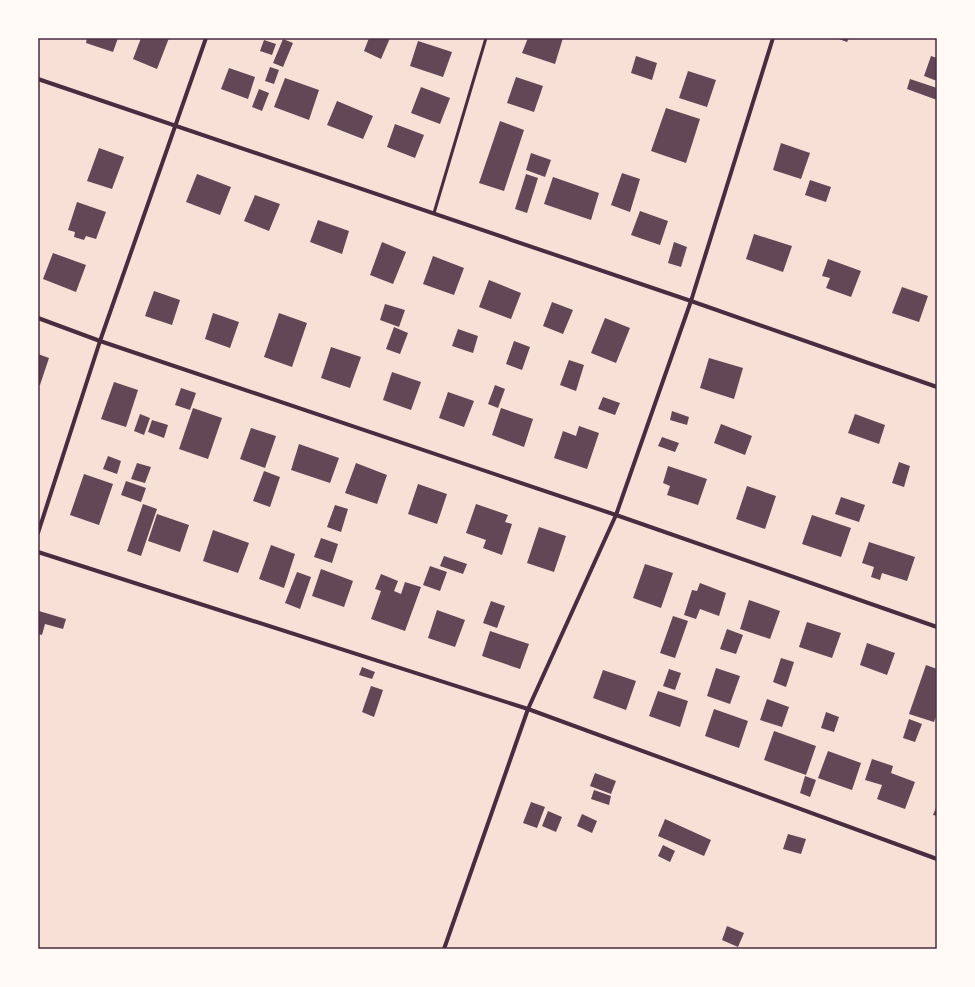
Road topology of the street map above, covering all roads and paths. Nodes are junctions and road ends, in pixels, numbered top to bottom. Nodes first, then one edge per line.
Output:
1 (206, 38) edge
2 (486, 38) edge
3 (773, 38) edge
4 (38, 79) edge
5 (175, 126) junction
6 (434, 213) junction
7 (691, 301) junction
8 (38, 318) edge
9 (100, 341) junction
10 (937, 387) edge
11 (616, 516) junction
12 (38, 533) edge
13 (38, 552) edge
14 (937, 627) edge
15 (528, 710) junction
16 (937, 859) edge
17 (444, 949) edge

1 - 5 street
2 - 6 lane
3 - 7 street
4 - 5 street
5 - 6 street
5 - 9 street
6 - 7 street
7 - 10 street
7 - 11 street
8 - 9 street
9 - 11 street
9 - 12 street
11 - 14 street
11 - 15 street
13 - 15 street
15 - 16 street
15 - 17 street

